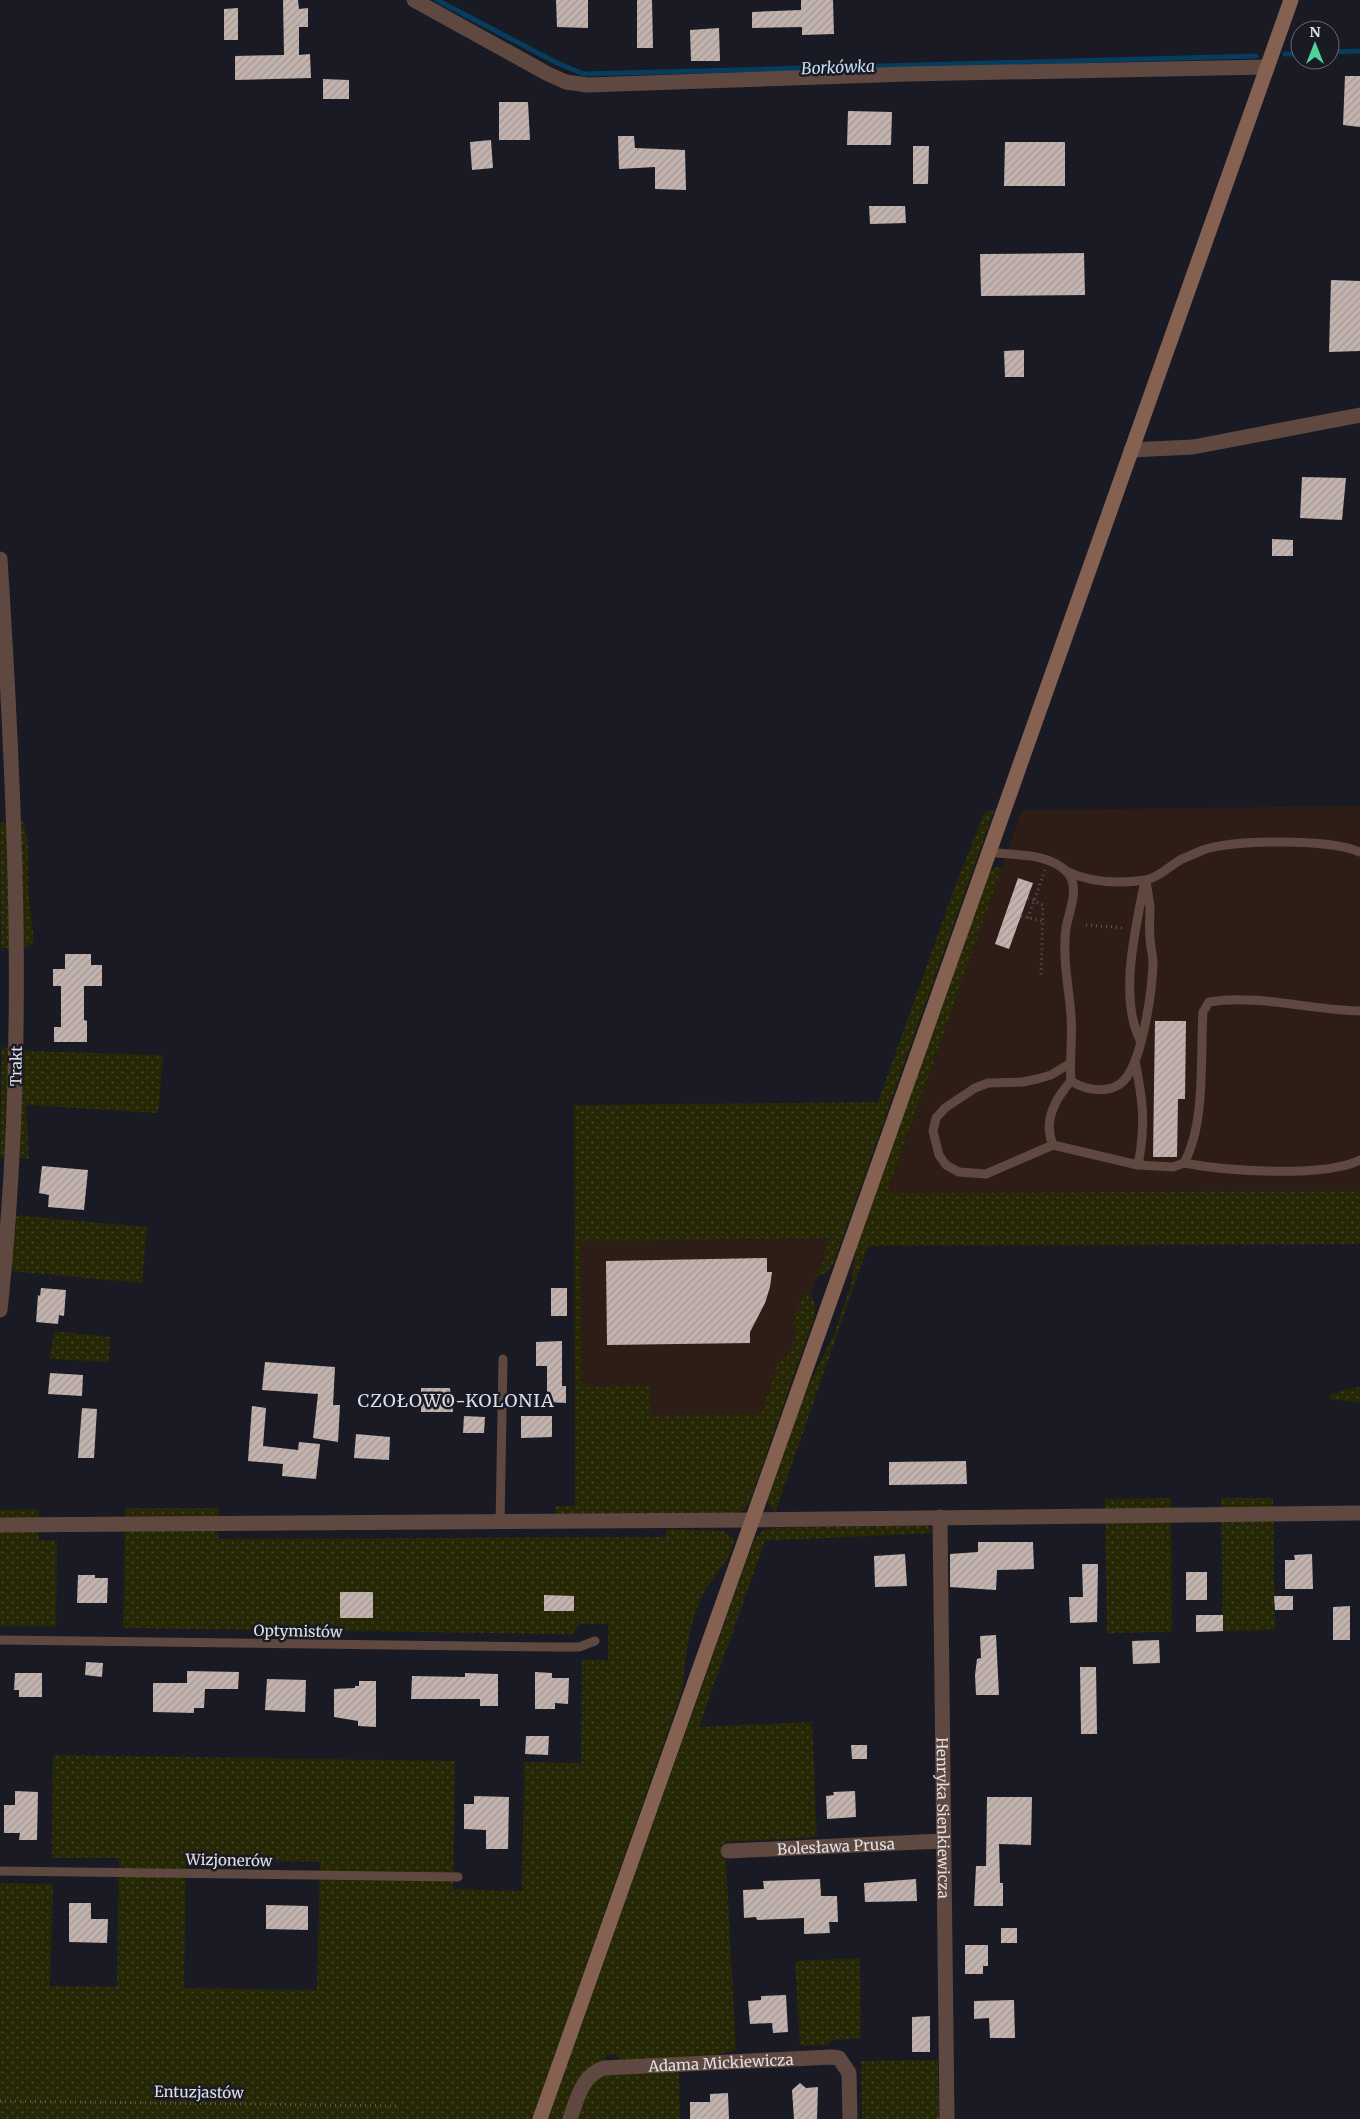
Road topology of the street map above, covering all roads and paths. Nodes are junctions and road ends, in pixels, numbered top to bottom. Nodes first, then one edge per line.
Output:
1 (414, 0) edge
2 (1290, 0) edge
3 (1267, 67) junction
4 (1360, 415) edge
5 (1131, 450) junction
6 (0, 559) edge
7 (988, 852) junction
8 (1360, 852) edge
9 (1050, 861) junction
10 (1066, 871) junction
11 (1146, 880) junction
12 (1028, 898) dead end
13 (1034, 901) junction
14 (1021, 916) dead end
15 (1028, 918) junction
16 (1043, 921) junction
17 (1086, 926) dead end
18 (1136, 930) junction
19 (1041, 977) dead end
20 (1360, 1011) edge
21 (1140, 1040) junction
22 (1135, 1061) junction
23 (1070, 1064) junction
24 (1071, 1081) junction
25 (1053, 1145) junction
26 (1360, 1160) edge
27 (1184, 1163) junction
28 (1138, 1165) junction
29 (0, 1310) edge
30 (503, 1360) dead end
31 (1360, 1514) edge
32 (940, 1517) junction
33 (751, 1520) junction
34 (500, 1523) junction
35 (0, 1525) edge
36 (0, 1640) edge
37 (595, 1641) dead end
38 (942, 1841) junction
39 (728, 1851) dead end
40 (0, 1871) edge
41 (458, 1877) dead end
42 (0, 2101) edge
43 (398, 2106) dead end
44 (540, 2119) edge
45 (570, 2119) edge
46 (850, 2119) edge
47 (947, 2119) edge

1 - 3 street
2 - 3 main road
3 - 5 main road
4 - 5 street
5 - 7 main road
6 - 29 street, Trakt
7 - 9 lane
7 - 33 main road
8 - 11 lane
9 - 10 lane
9 - 13 path
10 - 11 lane
10 - 23 lane
11 - 18 lane
11 - 21 lane
12 - 13 path
13 - 15 path
13 - 16 path
14 - 15 path
15 - 16 path
16 - 19 path
17 - 18 path
18 - 21 lane
20 - 27 lane
21 - 22 lane
22 - 24 lane
22 - 28 lane
23 - 24 lane
23 - 25 lane
24 - 25 lane
25 - 28 lane
26 - 27 lane
27 - 28 lane
30 - 34 lane
31 - 32 street
32 - 33 street
32 - 38 street, Henryka Sienkiewicza
33 - 34 street
33 - 44 main road
34 - 35 street
36 - 37 lane, Optymistów
38 - 39 street, Bolesława Prusa
38 - 47 street, Henryka Sienkiewicza
40 - 41 lane, Wizjonerów
42 - 43 path, Entuzjastów
45 - 46 street, Adama Mickiewicza

